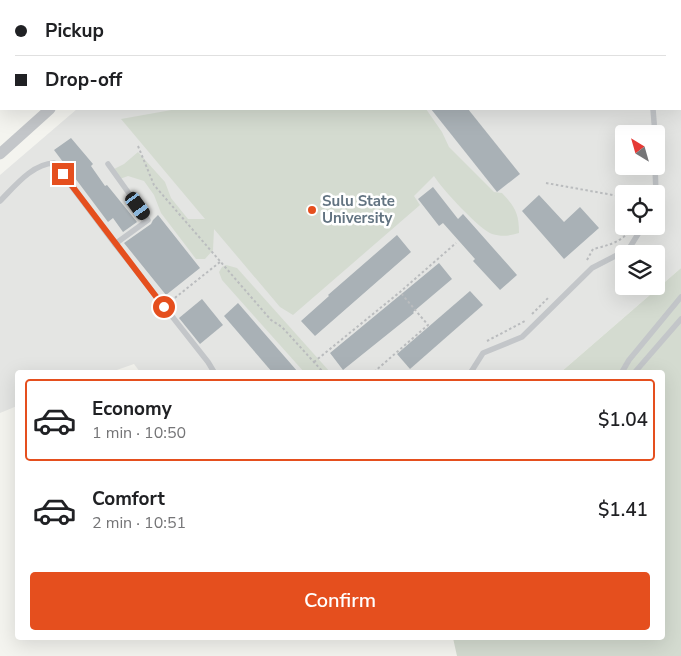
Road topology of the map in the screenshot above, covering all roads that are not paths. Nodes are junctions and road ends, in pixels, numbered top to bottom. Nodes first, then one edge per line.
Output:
1 (653, 110) edge
2 (43, 111) edge
3 (654, 125) edge
4 (0, 154) edge
5 (108, 164) dead end
6 (0, 201) edge
7 (637, 235) edge
8 (115, 244) junction
9 (681, 297) edge
10 (681, 319) edge
11 (213, 370) edge
12 (472, 370) edge
13 (623, 370) edge
14 (637, 370) edge

1 - 3 lane
2 - 4 street
5 - 8 lane
6 - 8 lane
7 - 12 lane
8 - 11 lane
9 - 13 lane
10 - 14 lane

